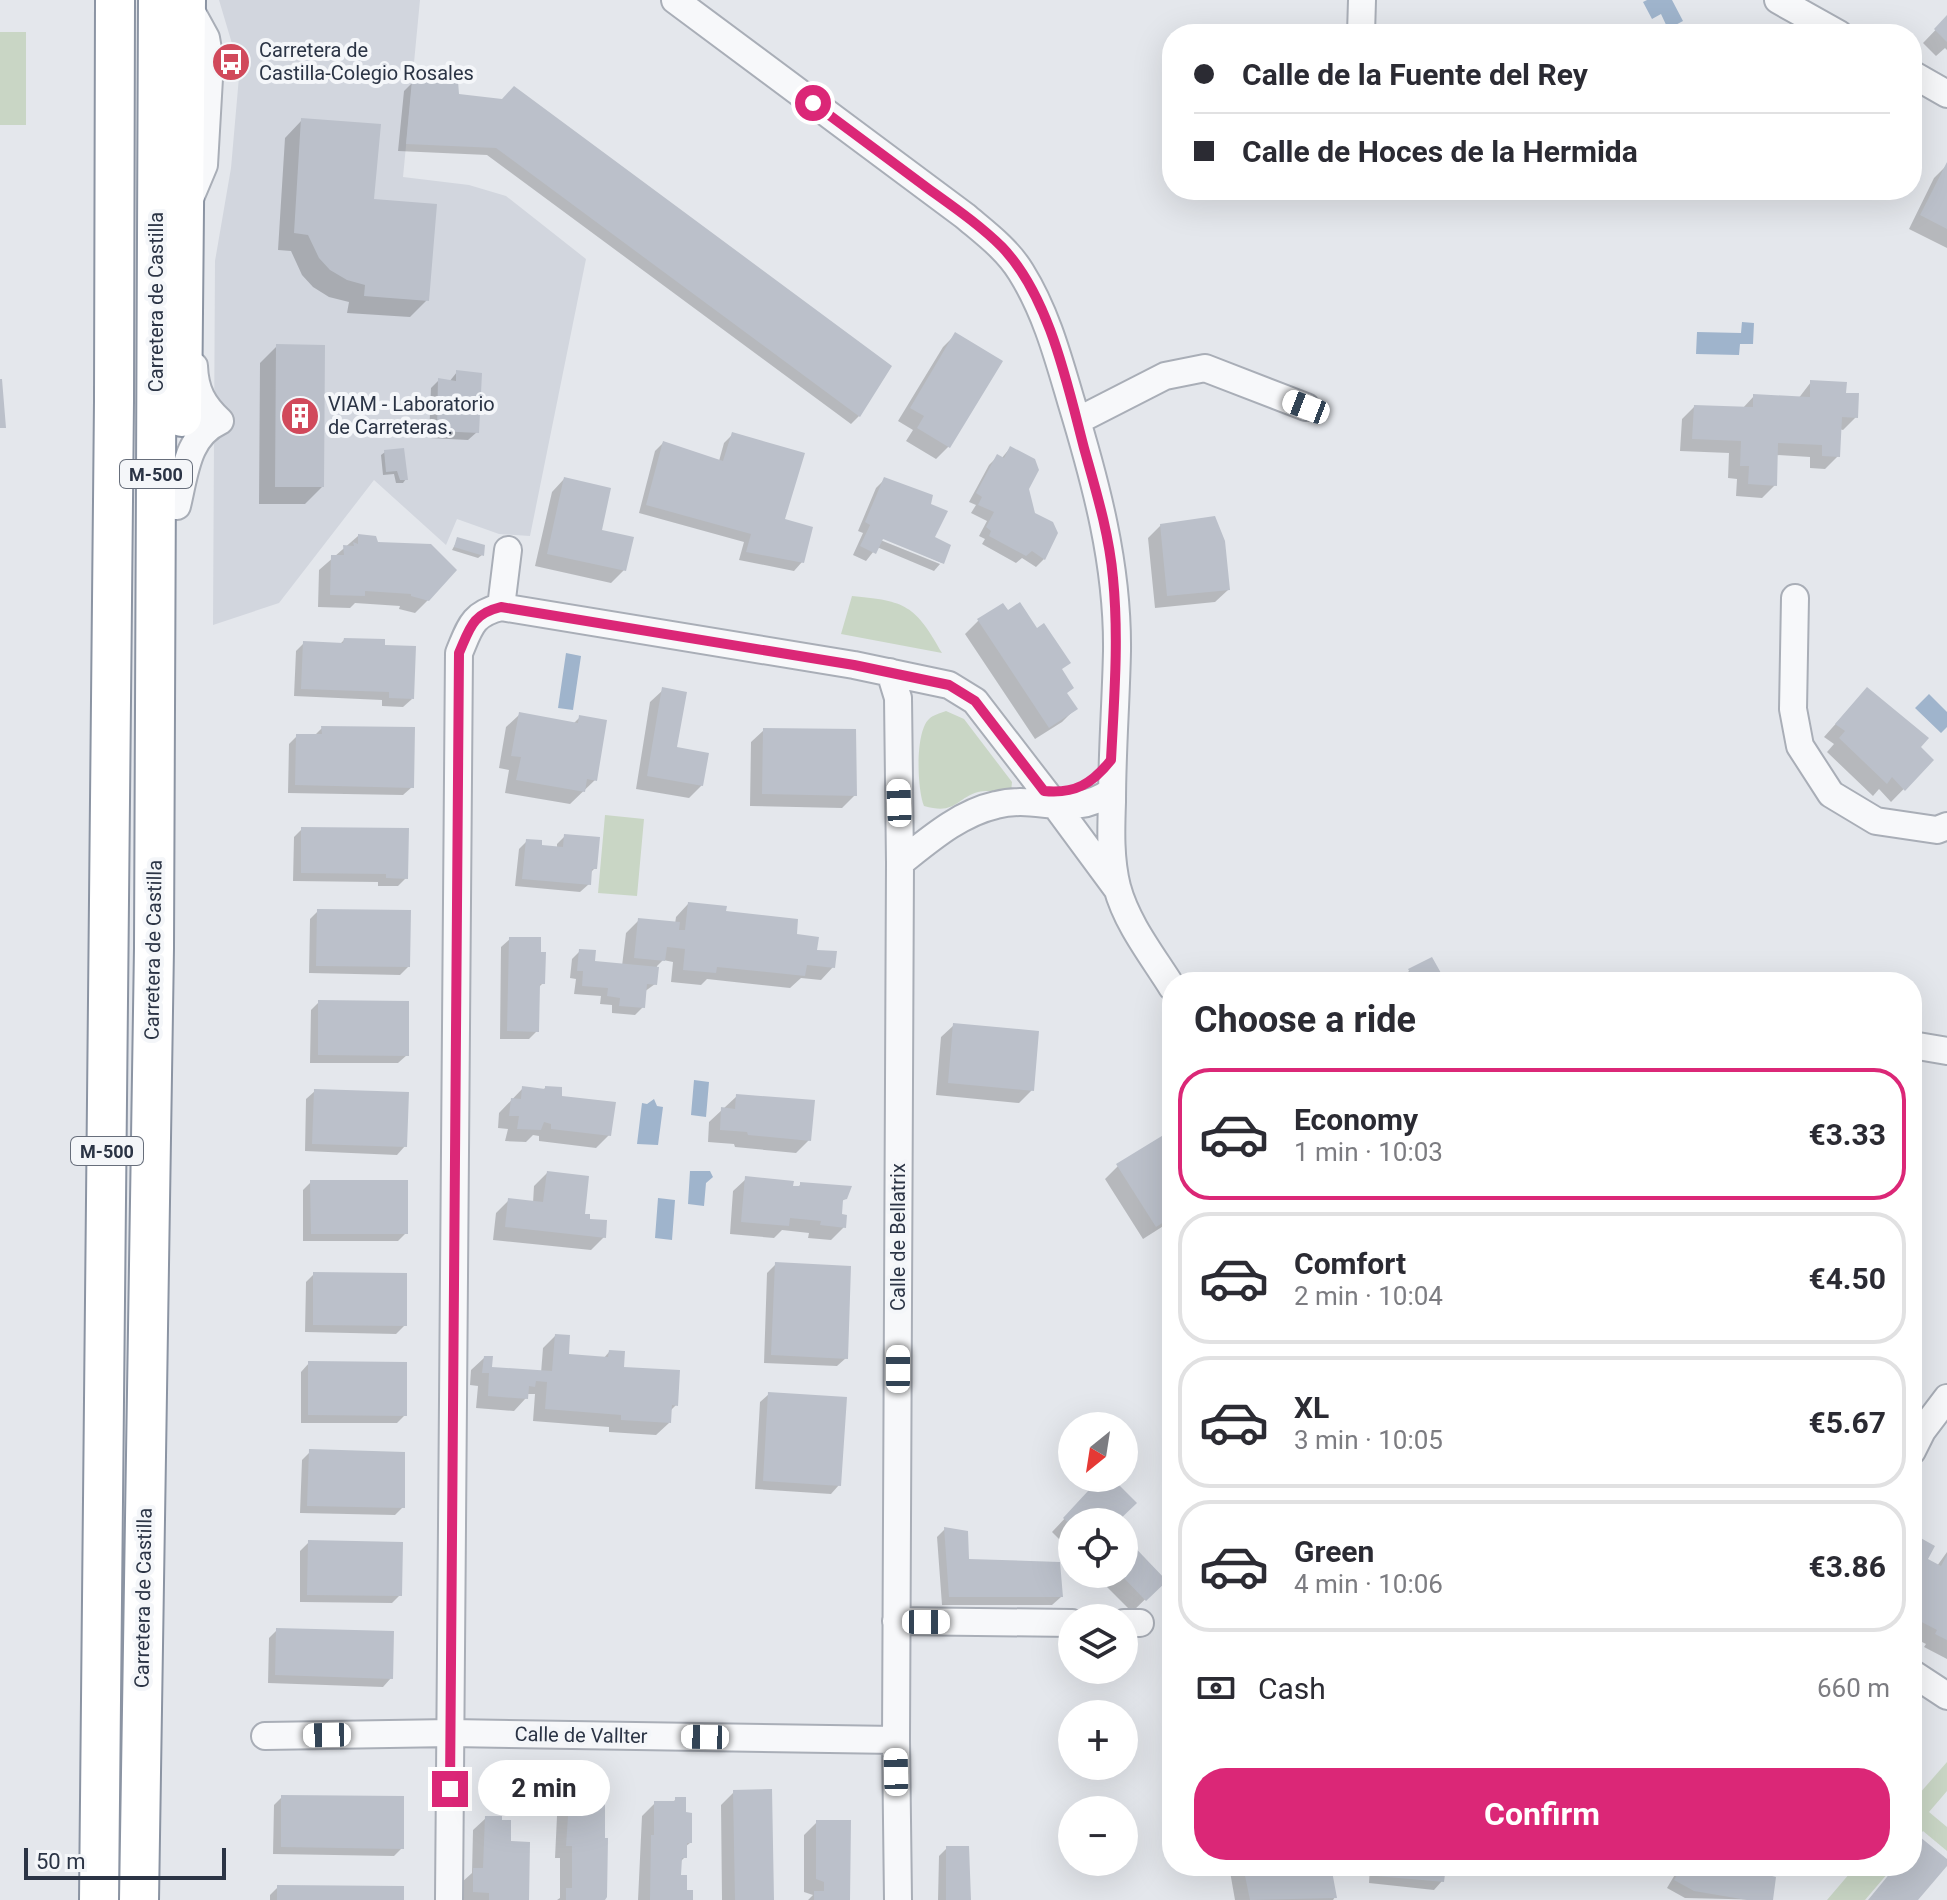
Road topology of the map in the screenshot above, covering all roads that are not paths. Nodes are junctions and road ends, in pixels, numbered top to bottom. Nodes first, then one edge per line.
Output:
1 (94, 0) edge
2 (115, 0) edge
3 (675, 0) edge
4 (1362, 0) edge
5 (1778, 0) edge
6 (177, 1) edge
7 (1361, 24) edge
8 (1821, 24) edge
9 (1922, 80) edge
10 (1947, 94) edge
11 (114, 401) junction
12 (1306, 407) dead end
13 (1077, 421) junction
14 (508, 550) dead end
15 (1795, 598) dead end
16 (501, 607) junction
17 (890, 672) junction
18 (1111, 760) junction
19 (1112, 791) junction
20 (1050, 798) junction
21 (1947, 826) edge
22 (900, 863) junction
23 (1118, 890) junction
24 (154, 948) junction
25 (1162, 972) edge
26 (1922, 1047) edge
27 (1947, 1051) edge
28 (1947, 1398) edge
29 (1922, 1431) edge
30 (896, 1621) junction
31 (1058, 1623) edge
32 (1922, 1680) edge
33 (1947, 1696) edge
34 (451, 1733) junction
35 (265, 1736) dead end
36 (896, 1740) junction
37 (99, 1900) edge
38 (139, 1900) edge
39 (449, 1900) edge
40 (898, 1900) edge

1 - 11 highway, M-500
2 - 11 highway, Carretera de Castilla / M-500
3 - 13 street
4 - 7 street
5 - 8 street
6 - 24 highway, Carretera de Castilla / M-500
6 - 24 highway, M-500
9 - 10 street
11 - 37 highway, Carretera de Castilla / M-500
12 - 13 street
13 - 18 street
14 - 16 street
15 - 21 street
16 - 17 street
16 - 34 street
17 - 20 street
17 - 22 street, Calle de Bellatrix
18 - 19 street
18 - 20 street
19 - 20 street
19 - 23 street
20 - 22 street
20 - 23 street
22 - 30 street, Calle de Bellatrix
23 - 25 street
24 - 38 highway, Carretera de Castilla / M-500
26 - 27 street
28 - 29 street
30 - 31 street
30 - 36 street, Calle de Bellatrix
32 - 33 street
34 - 35 street, Calle de Vallter
34 - 36 street, Calle de Vallter
34 - 39 street
36 - 40 street, Calle de Bellatrix

